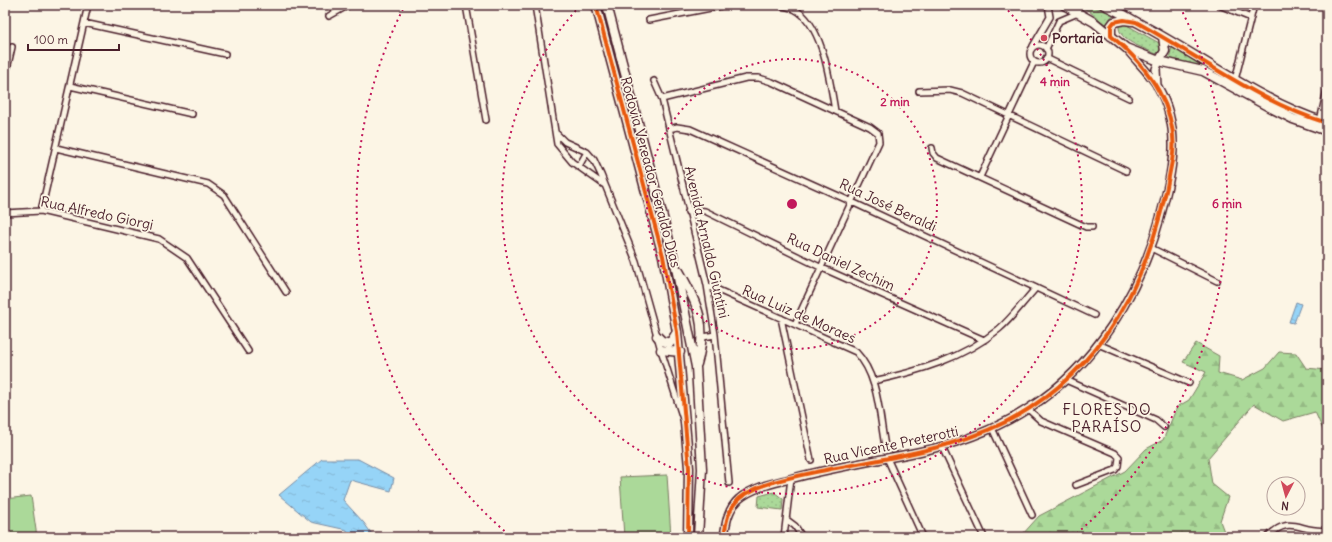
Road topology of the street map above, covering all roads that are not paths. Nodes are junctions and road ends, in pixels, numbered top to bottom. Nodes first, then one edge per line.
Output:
1 (88, 5) edge
2 (349, 5) edge
3 (466, 5) edge
4 (535, 5) edge
5 (596, 5) edge
6 (607, 5) edge
7 (726, 5) edge
8 (779, 5) edge
9 (1048, 5) edge
10 (1064, 5) edge
11 (1104, 5) edge
12 (1220, 5) edge
13 (1254, 5) edge
14 (1079, 13) junction
15 (329, 16) dead end
16 (1050, 17) junction
17 (1250, 18) junction
18 (649, 20) dead end
19 (1059, 21) junction
20 (1136, 22) junction
21 (84, 23) junction
22 (1111, 36) junction
23 (1163, 37) junction
24 (1033, 46) junction
25 (12, 47) dead end
26 (1126, 48) junction
27 (1046, 49) junction
28 (225, 54) dead end
29 (1046, 58) junction
30 (1158, 61) junction
31 (1034, 62) junction
32 (5, 78) edge
33 (1235, 80) junction
34 (654, 81) dead end
35 (70, 86) junction
36 (1157, 86) junction
37 (1327, 89) edge
38 (919, 91) dead end
39 (1129, 98) dead end
40 (662, 99) junction
41 (835, 111) junction
42 (192, 114) dead end
43 (1008, 116) junction
44 (486, 120) dead end
45 (1323, 122) edge
46 (669, 129) junction
47 (1327, 131) edge
48 (557, 134) junction
49 (56, 148) junction
50 (932, 148) dead end
51 (587, 152) junction
52 (579, 166) junction
53 (1126, 171) dead end
54 (980, 177) junction
55 (603, 184) junction
56 (852, 202) junction
57 (41, 211) junction
58 (688, 212) junction
59 (5, 213) edge
60 (1092, 227) dead end
61 (1151, 248) junction
62 (675, 263) junction
63 (820, 267) junction
64 (1217, 282) dead end
65 (707, 285) junction
66 (1036, 288) junction
67 (286, 292) dead end
68 (1094, 315) dead end
69 (781, 318) junction
70 (706, 320) junction
71 (795, 324) junction
72 (678, 332) junction
73 (715, 335) junction
74 (657, 336) junction
75 (703, 337) junction
76 (984, 340) junction
77 (1098, 344) junction
78 (661, 350) junction
79 (248, 351) dead end
80 (680, 352) junction
81 (696, 367) junction
82 (681, 372) junction
83 (697, 376) junction
84 (1066, 380) junction
85 (873, 381) junction
86 (1188, 383) dead end
87 (683, 398) junction
88 (1028, 409) junction
89 (700, 413) junction
90 (1164, 427) dead end
91 (686, 428) junction
92 (992, 428) junction
93 (885, 446) dead end
94 (942, 447) junction
95 (887, 458) junction
96 (811, 460) dead end
97 (791, 478) junction
98 (729, 483) dead end
99 (1076, 485) dead end
100 (1032, 515) dead end
101 (787, 520) junction
102 (1327, 530) edge
103 (688, 537) edge
104 (698, 537) edge
105 (724, 537) edge
106 (784, 537) edge
107 (802, 537) edge
108 (923, 537) edge
109 (984, 537) edge
110 (1268, 537) edge

1 - 21 street
2 - 15 street
3 - 44 street
4 - 48 street
5 - 72 main road, Rodovia Vereador Geraldo Dias
6 - 62 main road, Rodovia Vereador Geraldo Dias
7 - 18 street
8 - 41 street
9 - 16 street
10 - 14 main road
11 - 20 main road
12 - 17 street
13 - 17 street
14 - 19 street
14 - 22 main road
16 - 19 street
16 - 24 street
17 - 33 street
19 - 27 street
20 - 22 main road
20 - 23 main road
21 - 28 street
21 - 35 street
22 - 26 main road
23 - 30 main road
23 - 33 main road
24 - 27 street
24 - 31 street
25 - 32 street
26 - 30 main road
26 - 36 street, Rua Vicente Preterotti
27 - 29 street
29 - 31 street
29 - 39 street
30 - 36 street, Rua Vicente Preterotti
30 - 47 main road
31 - 43 street
33 - 45 main road
34 - 40 street, Avenida Arnaldo Giuntini
35 - 42 street
35 - 49 street
36 - 61 street, Rua Vicente Preterotti
37 - 45 street
38 - 43 street
40 - 41 street
40 - 46 street, Avenida Arnaldo Giuntini
41 - 56 street
43 - 53 street
43 - 54 street
46 - 56 street, Rua José Beraldi
46 - 58 street, Avenida Arnaldo Giuntini
48 - 51 street
48 - 52 street
49 - 57 street
49 - 67 street
50 - 54 street
51 - 52 street
51 - 55 street
52 - 55 street
54 - 60 street
55 - 74 street
56 - 63 street
56 - 66 street, Rua José Beraldi
57 - 59 street, Rua Alfredo Giorgi
57 - 79 street, Rua Alfredo Giorgi
58 - 63 street, Rua Daniel Zechim
58 - 65 street, Avenida Arnaldo Giuntini
61 - 64 street
61 - 77 street, Rua Vicente Preterotti
62 - 70 main road
62 - 81 main road, Rodovia Vereador Geraldo Dias
63 - 71 street
63 - 76 street, Rua Daniel Zechim
65 - 69 street, Rua Luiz de Moraes
65 - 70 street, Avenida Arnaldo Giuntini
66 - 68 street, Rua José Beraldi
66 - 76 street
69 - 71 street, Rua Luiz de Moraes
69 - 96 street
70 - 73 street, Avenida Arnaldo Giuntini
70 - 75 main road
71 - 85 street, Rua Luiz de Moraes
72 - 74 main road
72 - 80 main road, Rodovia Vereador Geraldo Dias
73 - 75 street
73 - 98 street, Avenida Arnaldo Giuntini
74 - 78 street
75 - 81 main road
76 - 85 street
77 - 84 street, Rua Vicente Preterotti
77 - 86 street
78 - 80 main road
78 - 91 street
80 - 82 main road, Rodovia Vereador Geraldo Dias
81 - 83 main road, Rodovia Vereador Geraldo Dias
82 - 83 main road
82 - 87 main road, Rodovia Vereador Geraldo Dias
83 - 89 main road, Rodovia Vereador Geraldo Dias
84 - 88 street, Rua Vicente Preterotti
84 - 90 street
85 - 93 street, Rua Luiz de Moraes
87 - 89 main road
87 - 91 main road, Rodovia Vereador Geraldo Dias
88 - 92 street, Rua Vicente Preterotti
88 - 99 street
89 - 104 main road, Rodovia Vereador Geraldo Dias
91 - 103 main road, Rodovia Vereador Geraldo Dias
92 - 94 street, Rua Vicente Preterotti
92 - 100 street
94 - 95 street, Rua Vicente Preterotti
94 - 109 street
95 - 97 street, Rua Vicente Preterotti
95 - 108 street
97 - 101 street
97 - 105 street, Rua Vicente Preterotti
101 - 106 street
101 - 107 street
102 - 110 street

